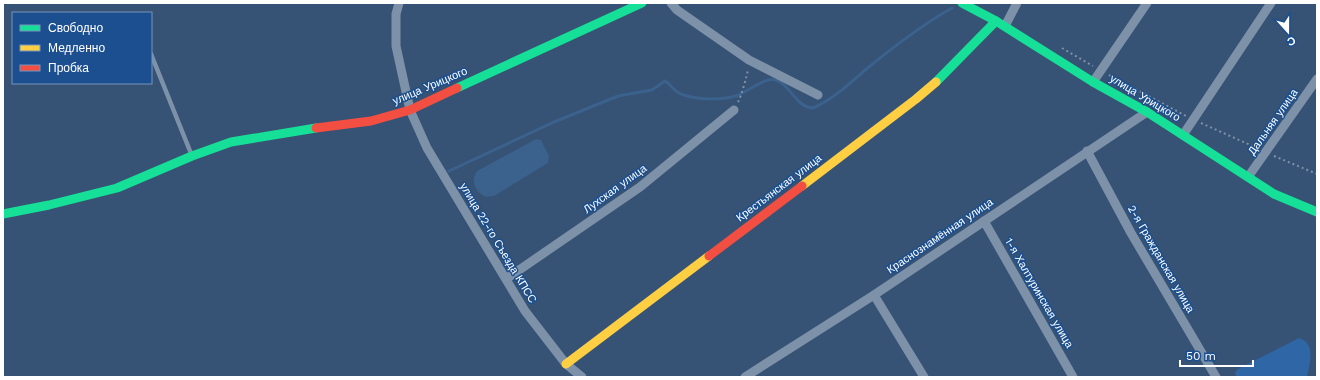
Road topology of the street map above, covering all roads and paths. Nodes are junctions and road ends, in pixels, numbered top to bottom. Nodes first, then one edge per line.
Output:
1 (400, 3) edge
2 (642, 3) edge
3 (671, 3) edge
4 (962, 3) edge
5 (1017, 3) edge
6 (1147, 3) edge
7 (1271, 3) edge
8 (996, 21) junction
9 (1006, 26) junction
10 (1055, 45) dead end
11 (152, 56) edge
12 (749, 60) junction
13 (1101, 71) junction
14 (1317, 79) edge
15 (1093, 82) junction
16 (818, 95) dead end
17 (742, 96) dead end
18 (410, 110) junction
19 (734, 110) dead end
20 (1147, 112) junction
21 (1193, 119) junction
22 (1183, 135) junction
23 (1087, 151) junction
24 (1267, 152) junction
25 (192, 156) junction
26 (1317, 174) edge
27 (1248, 178) junction
28 (1317, 212) edge
29 (3, 214) edge
30 (984, 221) junction
31 (506, 280) junction
32 (874, 295) junction
33 (566, 364) junction
34 (582, 377) edge
35 (745, 377) edge
36 (924, 377) edge
37 (1073, 377) edge
38 (1216, 377) edge

1 - 18 street, улица 22-го Съезда КПСС
2 - 18 main road, улица Урицкого
3 - 12 street
4 - 8 main road, улица Урицкого
5 - 9 street
6 - 13 street
7 - 21 street
8 - 9 main road, улица Урицкого
8 - 33 main road, Крестьянская улица
9 - 15 main road, улица Урицкого
10 - 13 path
11 - 25 lane
12 - 16 street
12 - 17 path
13 - 15 street
13 - 21 path
14 - 24 street, Дальняя улица
15 - 20 main road, улица Урицкого
18 - 25 main road, улица Урицкого
18 - 31 street, улица 22-го Съезда КПСС
19 - 31 street, Лухская улица
20 - 22 main road, улица Урицкого
20 - 23 street, Краснознамённая улица
21 - 22 street
21 - 24 path
22 - 27 main road, улица Урицкого
23 - 30 street, Краснознамённая улица
23 - 38 street, 2-я Гражданская улица
24 - 26 path
24 - 27 street, Дальняя улица
25 - 29 main road, улица Урицкого
27 - 28 main road, улица Урицкого
30 - 32 street, Краснознамённая улица
30 - 37 street, 1-я Халтуринская улица
31 - 33 street, улица 22-го Съезда КПСС
32 - 35 street, Краснознамённая улица
32 - 36 street
33 - 34 street, улица 22-го Съезда КПСС

